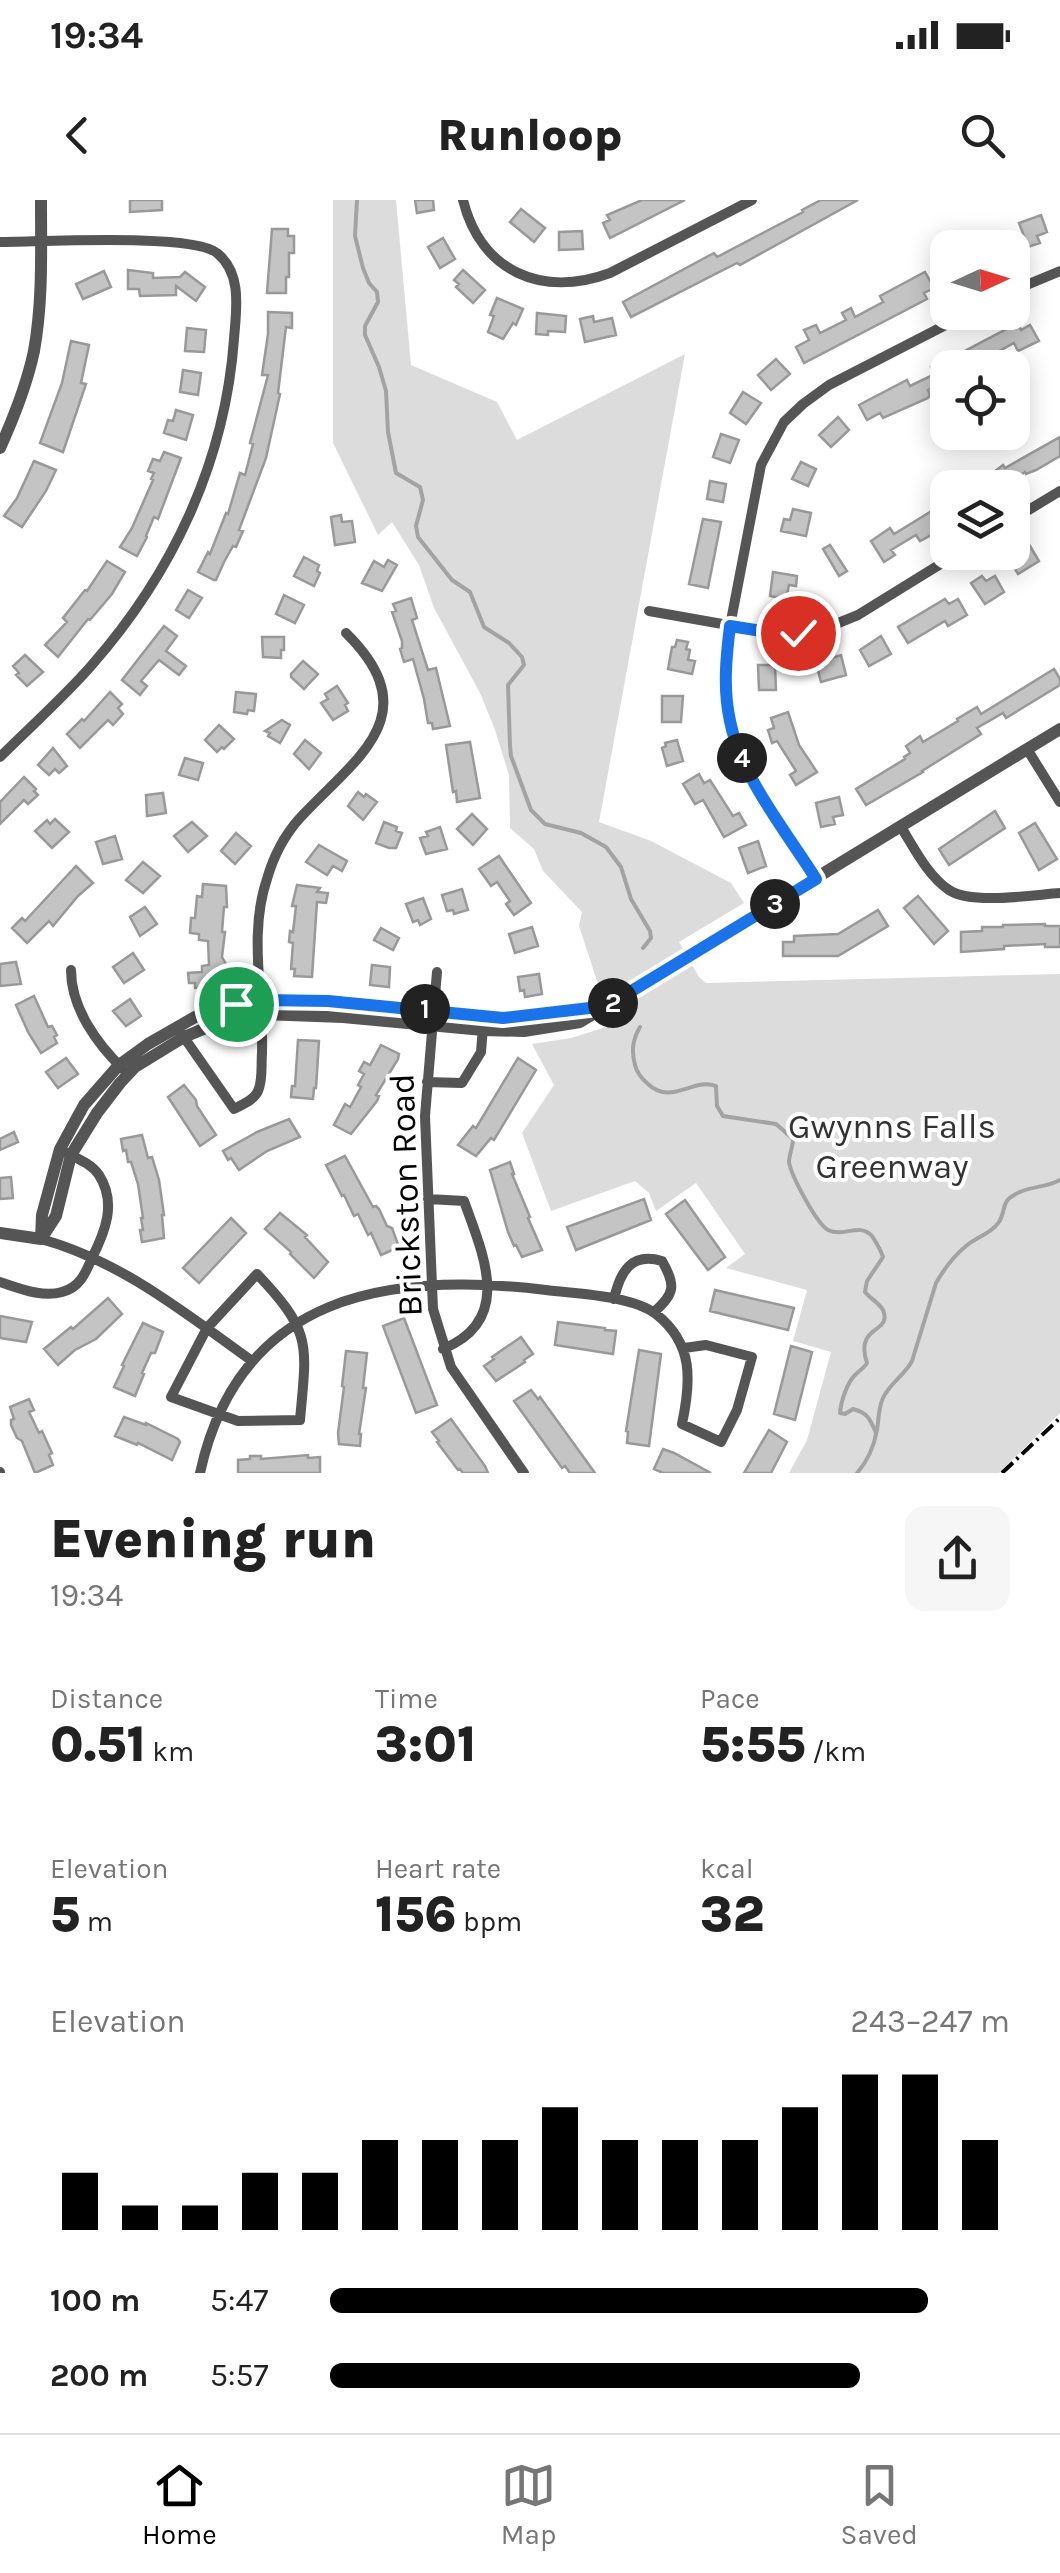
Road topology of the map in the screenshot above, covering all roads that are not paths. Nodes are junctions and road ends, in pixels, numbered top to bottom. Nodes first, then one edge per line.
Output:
1 (41, 200) edge
2 (463, 200) edge
3 (752, 200) edge
4 (0, 242) edge
5 (41, 242) junction
6 (1060, 271) edge
7 (1030, 284) edge
8 (936, 330) edge
9 (0, 448) edge
10 (1060, 491) edge
11 (1030, 509) edge
12 (930, 570) edge
13 (649, 611) dead end
14 (730, 626) junction
15 (346, 633) dead end
16 (1060, 728) edge
17 (1027, 748) junction
18 (0, 758) edge
19 (1060, 802) edge
20 (901, 827) junction
21 (816, 879) junction
22 (1060, 893) edge
23 (71, 970) dead end
24 (437, 972) dead end
25 (262, 1007) junction
26 (433, 1010) junction
27 (484, 1023) junction
28 (432, 1026) junction
29 (180, 1031) junction
30 (123, 1070) junction
31 (426, 1082) junction
32 (65, 1152) junction
33 (428, 1199) junction
34 (0, 1233) edge
35 (41, 1239) junction
36 (93, 1256) junction
37 (0, 1282) edge
38 (430, 1286) junction
39 (488, 1286) junction
40 (614, 1299) junction
41 (654, 1312) junction
42 (297, 1322) junction
43 (207, 1328) junction
44 (684, 1348) junction
45 (443, 1349) junction
46 (252, 1361) junction
47 (217, 1415) junction
48 (200, 1473) edge
49 (524, 1473) edge

1 - 5 street
2 - 3 street
4 - 5 street
5 - 9 street
5 - 18 street
6 - 7 street
8 - 14 street
10 - 11 street
12 - 14 street
13 - 14 street
14 - 21 street
15 - 25 street
16 - 17 street
17 - 19 street
17 - 20 street
20 - 21 street
20 - 22 street
21 - 27 street
23 - 30 street
24 - 26 street, Brickston Road
25 - 26 street
25 - 28 street
25 - 29 street
25 - 29 street
26 - 27 street
26 - 28 street, Brickston Road
27 - 28 street
27 - 31 street
28 - 31 street, Brickston Road
29 - 30 street
30 - 32 street
31 - 33 street, Brickston Road
32 - 35 street
32 - 36 street
33 - 38 street, Brickston Road
33 - 39 street
34 - 35 street
35 - 36 street
36 - 37 street
36 - 43 street
38 - 39 street
38 - 42 street
38 - 45 street, Brickston Road
39 - 40 street
39 - 45 street
40 - 41 street
40 - 41 street
41 - 44 street
42 - 43 street
42 - 46 street
42 - 47 street
43 - 46 street
43 - 47 street
44 - 44 street
45 - 49 street, Brickston Road
46 - 47 street
47 - 48 street

